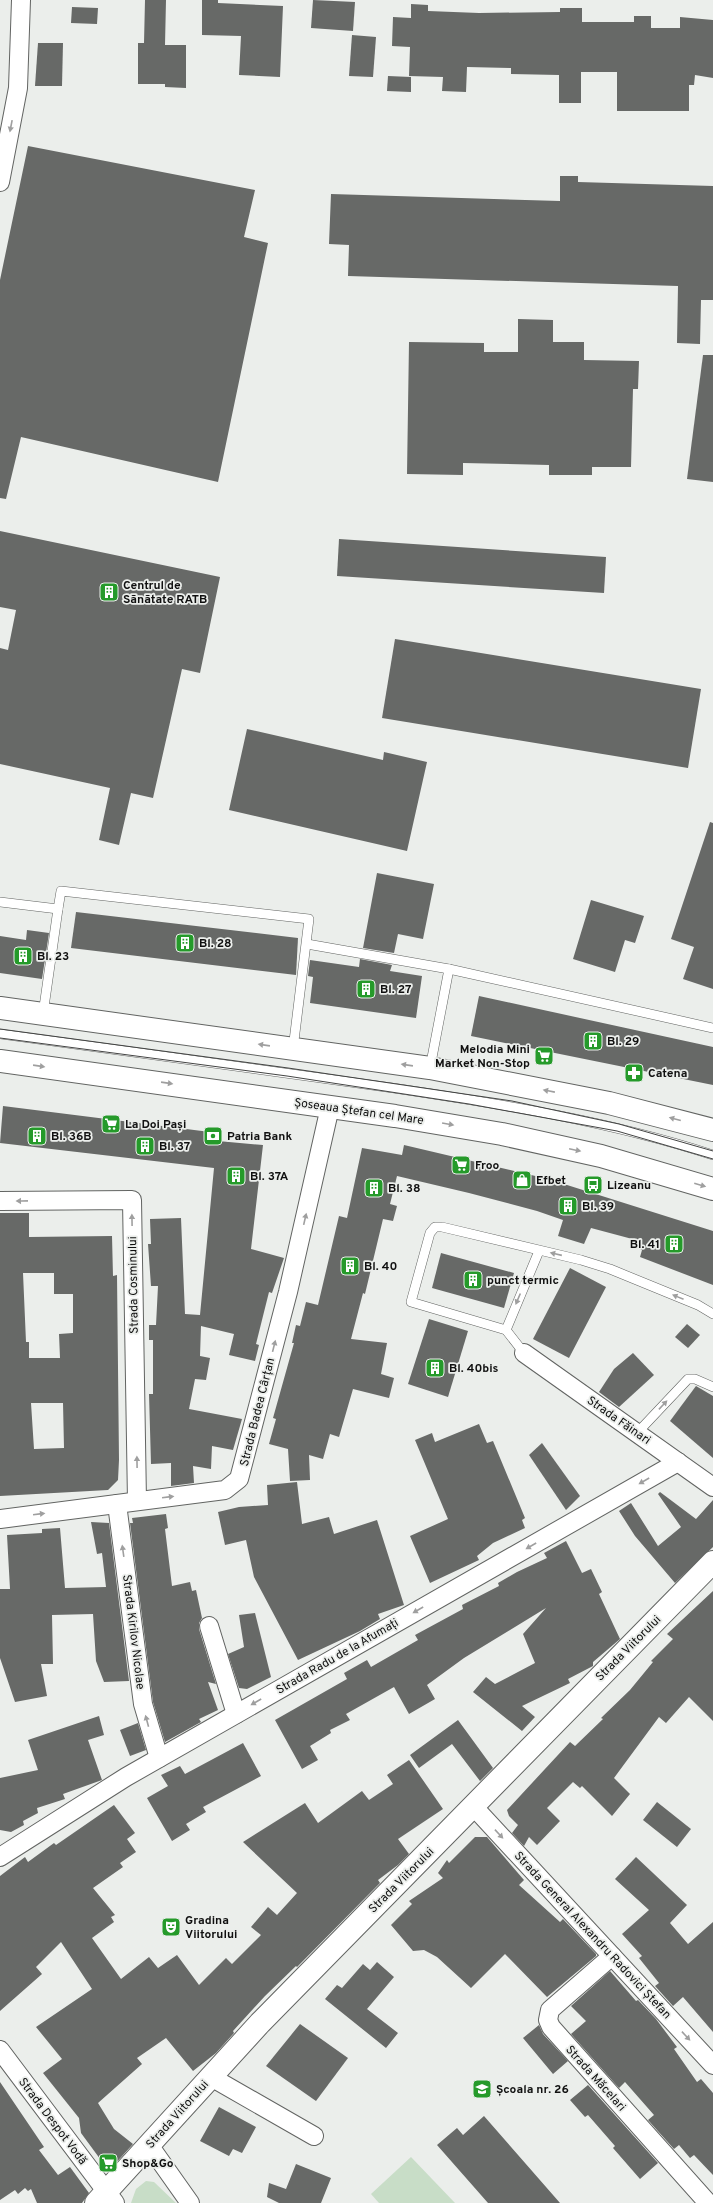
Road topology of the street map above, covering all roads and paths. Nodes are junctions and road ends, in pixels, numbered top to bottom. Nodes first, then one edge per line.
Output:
1 (21, 0) edge
2 (0, 182) edge
3 (0, 902) edge
4 (58, 909) junction
5 (307, 944) junction
6 (449, 969) junction
7 (0, 1008) edge
8 (43, 1014) junction
9 (713, 1028) edge
10 (0, 1034) edge
11 (293, 1049) junction
12 (0, 1061) edge
13 (430, 1068) junction
14 (330, 1107) junction
15 (713, 1130) edge
16 (713, 1155) edge
17 (713, 1188) edge
18 (0, 1201) edge
19 (539, 1251) junction
20 (713, 1314) edge
21 (506, 1330) junction
22 (524, 1353) joint
23 (713, 1387) edge
24 (637, 1433) junction
25 (678, 1462) junction
26 (713, 1487) edge
27 (138, 1501) junction
28 (117, 1504) junction
29 (0, 1519) edge
30 (713, 1562) edge
31 (209, 1626) dead end
32 (236, 1714) junction
33 (159, 1758) junction
34 (473, 1806) junction
35 (0, 1857) edge
36 (612, 1956) junction
37 (0, 2050) edge
38 (713, 2065) edge
39 (211, 2077) junction
40 (314, 2136) dead end
41 (149, 2145) junction
42 (106, 2199) edge
43 (190, 2203) edge
44 (708, 2203) edge

1 -> 2 street
3 - 4 lane
4 - 5 lane
4 - 8 lane
5 - 6 lane
5 - 11 lane
6 - 9 lane
6 - 13 lane
7 - 8 main road
11 -> 8 main road
10 - 16 lane
13 -> 11 main road
12 -> 14 main road, Șoseaua Ștefan cel Mare
15 -> 13 main road
14 -> 17 main road, Șoseaua Ștefan cel Mare
27 -> 14 street, Strada Badea Cârțan
27 -> 18 street, Strada Cosminului
20 -> 19 lane
19 -> 21 lane
19 - 21 lane
21 - 22 lane
22 - 24 street, Strada Făinari
24 -> 23 lane
24 - 25 street, Strada Făinari
25 - 26 street, Strada Făinari
25 -> 32 street, Strada Radu de la Afumați
27 - 28 street, Strada Badea Cârțan
29 -> 28 street, Strada Badea Cârțan
33 -> 28 street, Strada Kirilov Nicolae
30 - 34 main road, Strada Viitorului
31 - 32 street
32 - 33 street, Strada Radu de la Afumați
33 - 35 street, Strada Radu de la Afumați
34 -> 36 street, Strada General Alexandru Radovici Ștefan
34 - 39 main road, Strada Viitorului
36 -> 38 street, Strada General Alexandru Radovici Ștefan
36 - 44 street, Strada Măcelari
37 - 42 street, Strada Despot Vodă
39 - 40 street
39 - 41 main road, Strada Viitorului
41 - 42 main road, Strada Viitorului
41 - 43 street

